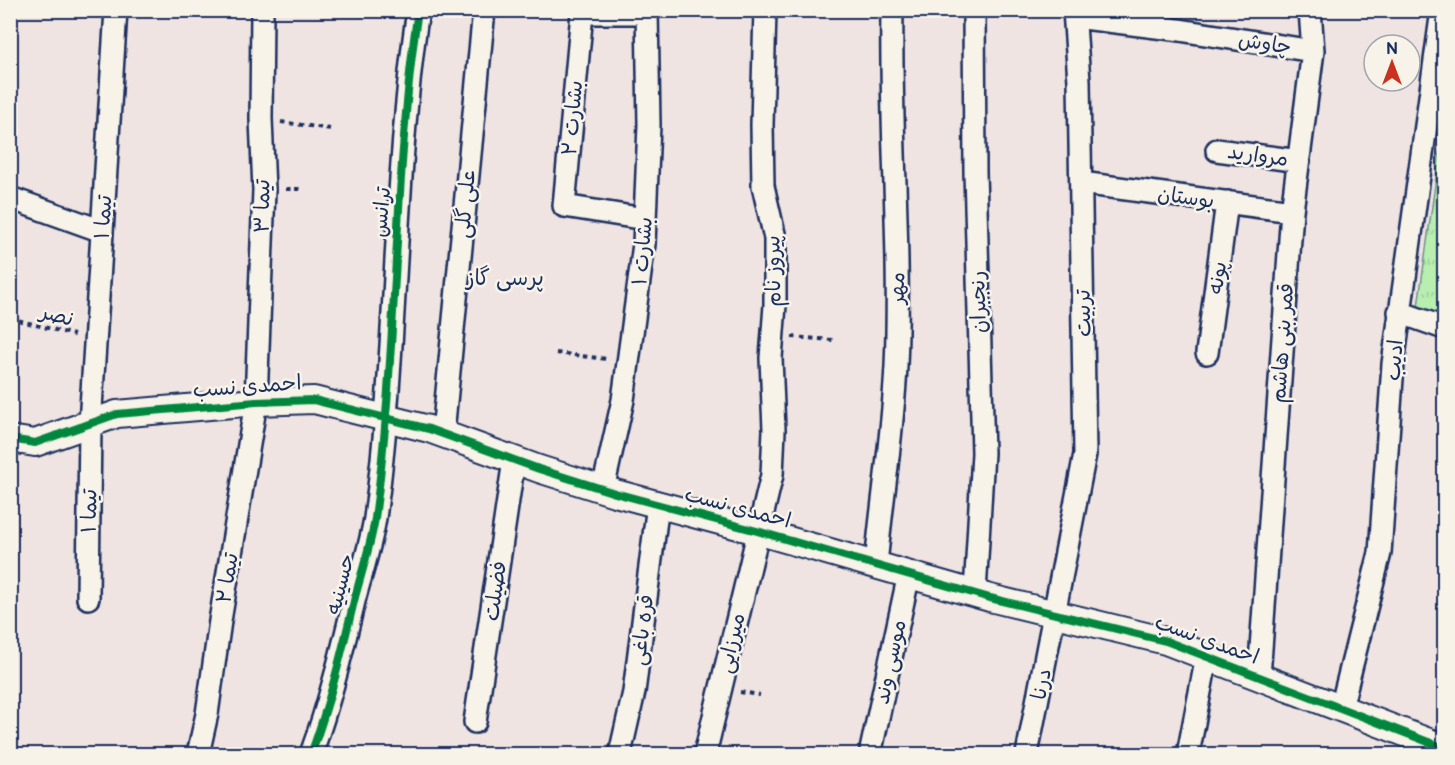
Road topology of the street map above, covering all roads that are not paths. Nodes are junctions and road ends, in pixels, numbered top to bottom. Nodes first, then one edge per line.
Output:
1 (116, 10) edge
2 (262, 10) edge
3 (484, 10) edge
4 (765, 10) edge
5 (892, 10) edge
6 (974, 10) edge
7 (1310, 10) edge
8 (1442, 10) edge
9 (647, 12) edge
10 (418, 14) edge
11 (1075, 14) edge
12 (1313, 51) junction
13 (1217, 150) dead end
14 (1299, 161) junction
15 (1081, 183) junction
16 (10, 198) edge
17 (1227, 202) junction
18 (1292, 212) junction
19 (645, 219) junction
20 (102, 231) junction
21 (1399, 312) junction
22 (1444, 328) edge
23 (1207, 353) dead end
24 (256, 402) junction
25 (385, 418) junction
26 (90, 424) junction
27 (443, 433) junction
28 (10, 440) edge
29 (514, 460) junction
30 (603, 489) junction
31 (658, 504) junction
32 (758, 531) junction
33 (876, 565) junction
34 (909, 574) junction
35 (975, 594) junction
36 (88, 598) dead end
37 (1056, 614) junction
38 (1207, 656) junction
39 (1259, 677) junction
40 (1341, 708) junction
41 (475, 722) dead end
42 (871, 750) dead end
43 (1443, 750) edge
44 (198, 754) edge
45 (310, 754) edge
46 (620, 754) edge
47 (705, 754) edge
48 (1027, 754) edge
49 (1188, 754) edge

1 - 20 street, تیما ۱
2 - 24 street, تیما ۳
3 - 27 street, علی گلی
4 - 32 street, پیروز نام
5 - 33 street, مهر
6 - 35 street, رنجبران
7 - 12 street, قمر بنی هاشم
8 - 21 street, ادیب
9 - 19 street, بشارت ۱
9 - 19 street, بشارت ۲
10 - 25 street, ترانس
11 - 12 street, چاوش
11 - 15 street, تربیت
12 - 14 street, قمر بنی هاشم
13 - 14 street, مروارید
14 - 18 street, قمر بنی هاشم
15 - 17 street, بوستان
15 - 37 street, تربیت
16 - 20 street
17 - 18 street, بوستان
17 - 23 street, پونه
18 - 39 street, قمر بنی هاشم
19 - 30 street, بشارت ۱
20 - 26 street, تیما ۱
21 - 22 street
21 - 40 street, ادیب
24 - 25 street, احمدی نسب
24 - 26 street, احمدی نسب
24 - 44 street, تیما ۲
25 - 27 street, احمدی نسب
25 - 45 street, حسینیه
26 - 28 street, احمدی نسب
26 - 36 street, ۱ تیما
27 - 29 street, احمدی نسب
29 - 30 street, احمدی نسب
29 - 41 street, فضیلت
30 - 31 street, احمدی نسب
31 - 32 street, احمدی نسب
31 - 46 street, قره باغی
32 - 33 street, احمدی نسب
32 - 47 street, میرزایی
33 - 34 street, احمدی نسب
34 - 35 street, احمدی نسب
34 - 42 street, موسی وند
35 - 37 street, احمدی نسب
37 - 38 street, احمدی نسب
37 - 48 street, درنا
38 - 39 street, احمدی نسب
38 - 49 street
39 - 40 street, احمدی نسب
40 - 43 street, احمدی نسب

